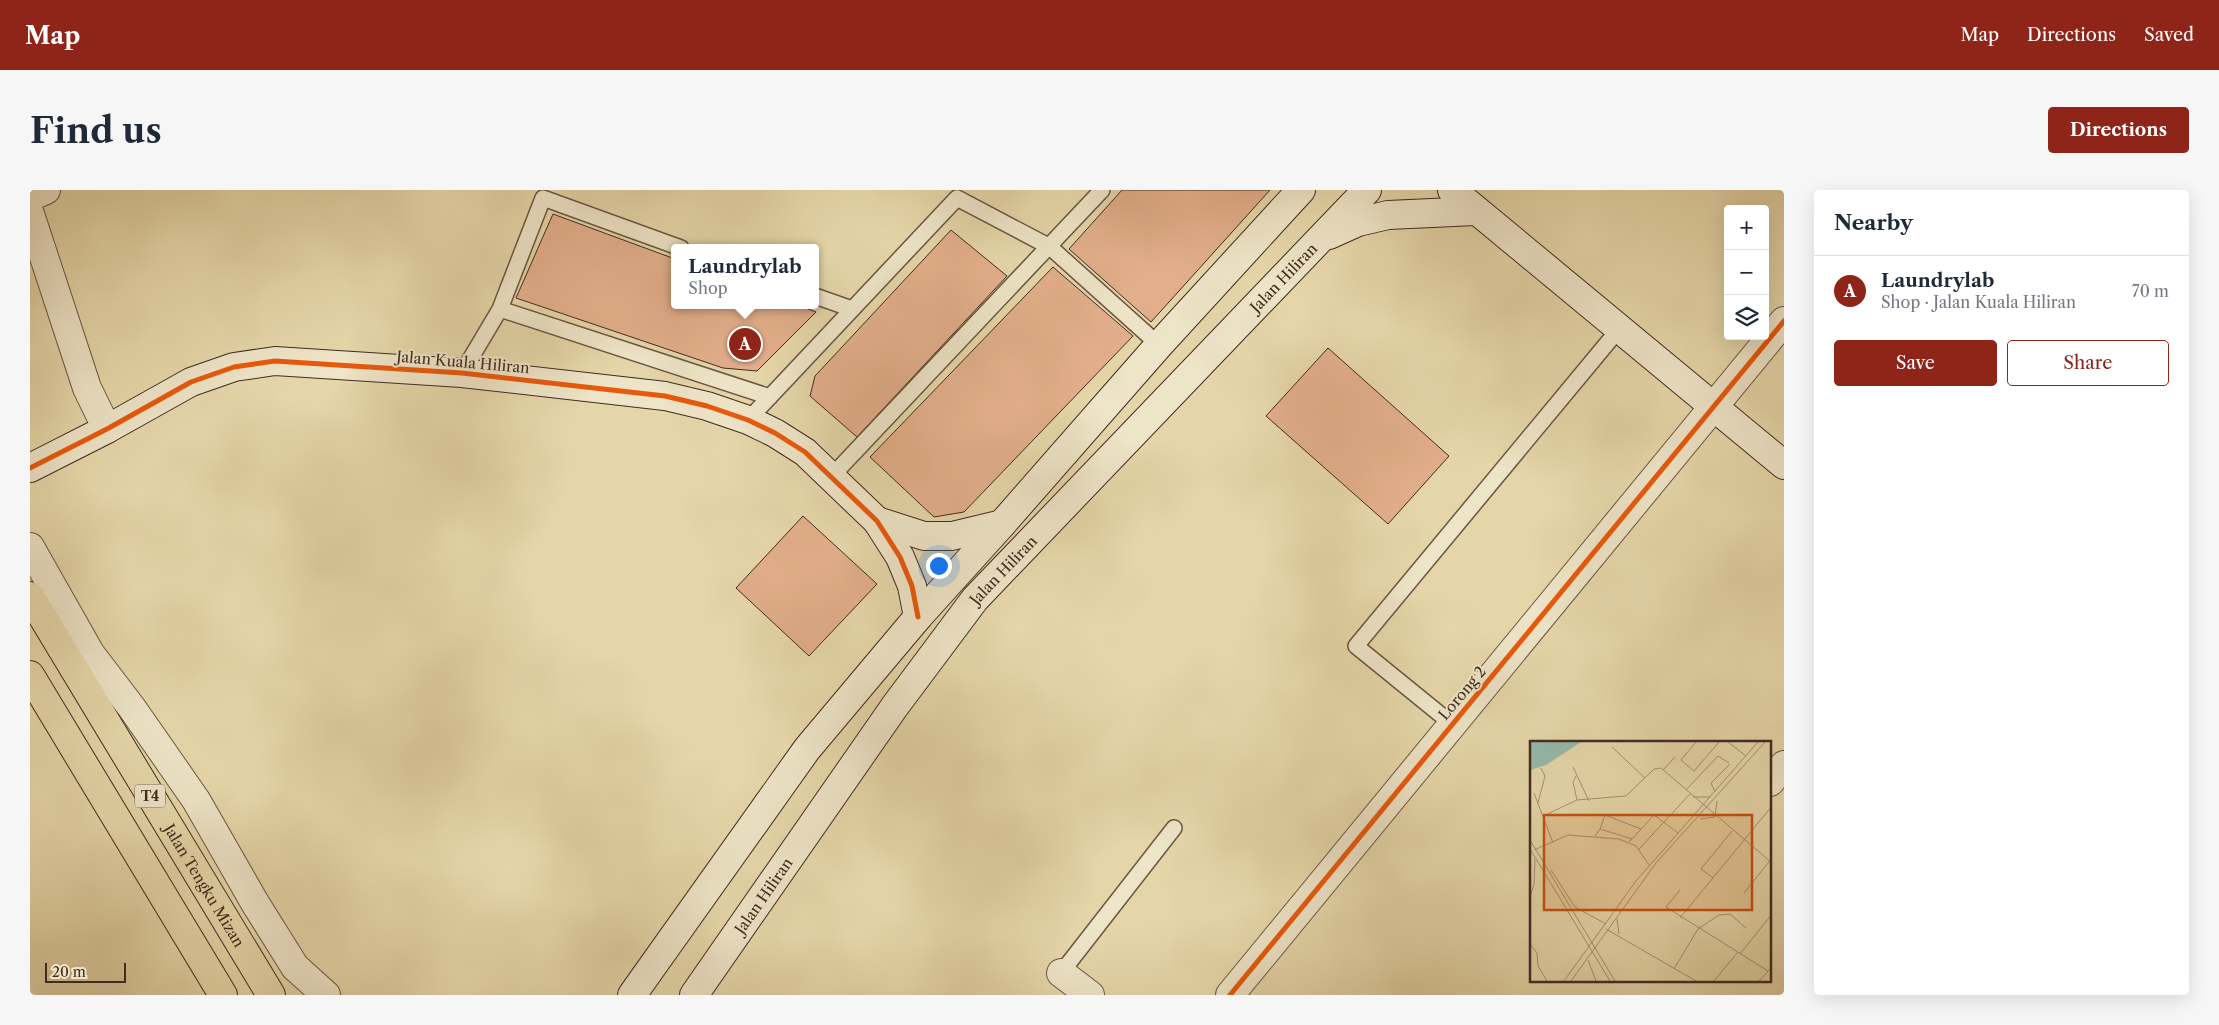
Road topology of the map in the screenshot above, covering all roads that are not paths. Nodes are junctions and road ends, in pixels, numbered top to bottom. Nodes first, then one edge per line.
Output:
1 (46, 190) edge
2 (1102, 190) edge
3 (1301, 190) edge
4 (1367, 190) edge
5 (1452, 190) edge
6 (30, 198) edge
7 (1473, 201) edge
8 (30, 214) edge
9 (1320, 239) junction
10 (671, 244) edge
11 (1050, 247) junction
12 (819, 297) edge
13 (500, 309) junction
14 (852, 309) junction
15 (1784, 321) edge
16 (1619, 329) junction
17 (1159, 344) junction
18 (462, 373) junction
19 (770, 397) junction
20 (1714, 408) junction
21 (748, 420) junction
22 (107, 430) junction
23 (1784, 465) edge
24 (30, 468) edge
25 (831, 477) junction
26 (877, 521) junction
27 (1002, 524) junction
28 (30, 547) edge
29 (30, 596) edge
30 (918, 616) junction
31 (30, 676) edge
32 (1452, 724) junction
33 (1784, 765) edge
34 (1772, 780) edge
35 (1174, 828) dead end
36 (1061, 973) joint
37 (223, 995) edge
38 (271, 995) edge
39 (326, 995) edge
40 (632, 995) edge
41 (694, 995) edge
42 (1090, 995) edge
43 (1230, 995) edge

1 - 6 street
2 - 11 lane
3 - 17 street
4 - 9 street, Jalan Hiliran
5 - 7 street
7 - 9 street
7 - 16 street
8 - 22 street
9 - 41 street, Jalan Hiliran
10 - 13 lane
11 - 14 lane
11 - 17 lane
11 - 25 lane
12 - 14 lane
13 - 18 lane
13 - 19 lane
14 - 19 lane
15 - 20 street, Lorong 2
16 - 20 street
16 - 32 lane
17 - 27 street
18 - 21 street, Jalan Kuala Hiliran
18 - 22 street, Jalan Kuala Hiliran
19 - 21 lane
20 - 23 street
20 - 32 street, Lorong 2
21 - 25 street, Jalan Kuala Hiliran
22 - 24 street, Jalan Kuala Hiliran
25 - 26 street, Jalan Kuala Hiliran
26 - 27 street
26 - 30 street
27 - 30 street
28 - 39 street
29 - 38 highway, Jalan Tengku Mizan / T4
30 - 40 street
31 - 37 highway, T4
32 - 43 street, Lorong 2
33 - 34 street
35 - 36 lane
36 - 42 street

